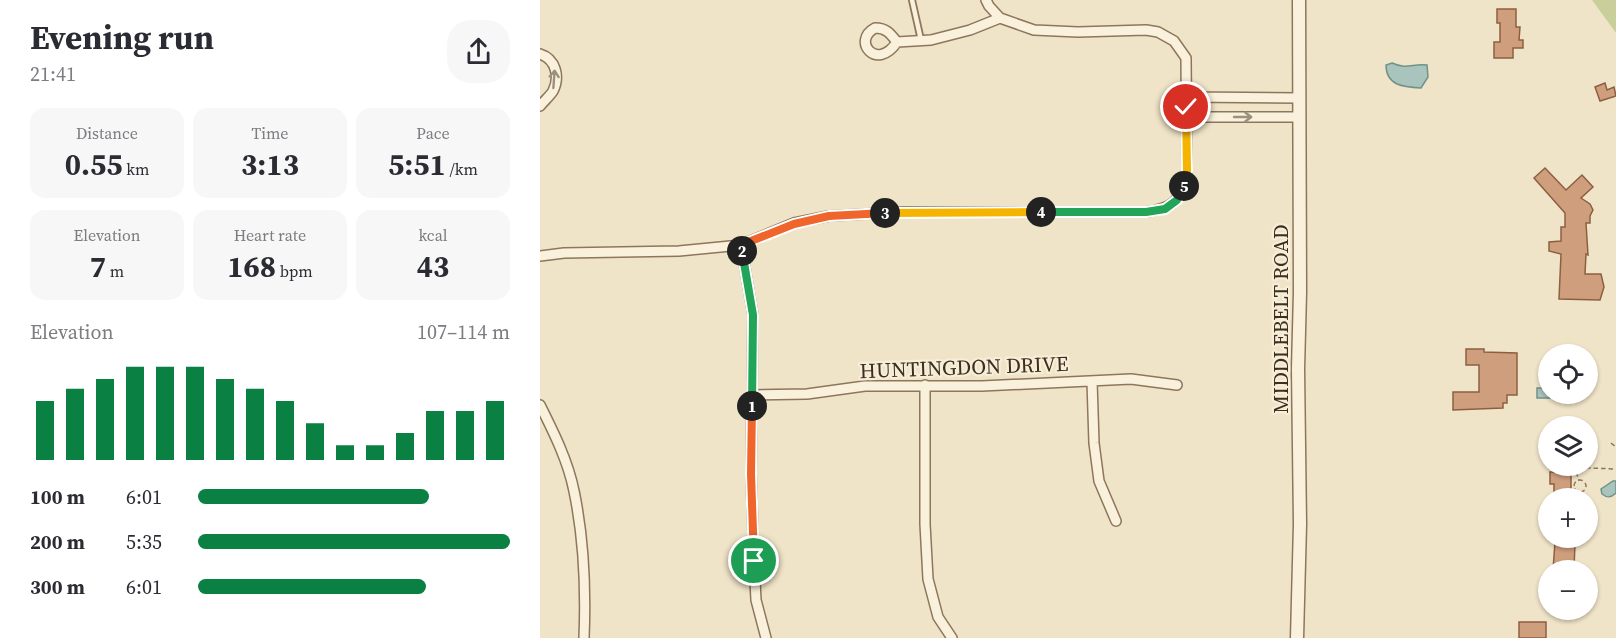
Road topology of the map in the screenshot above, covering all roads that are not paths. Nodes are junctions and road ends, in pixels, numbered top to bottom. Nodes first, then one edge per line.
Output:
1 (912, 0) edge
2 (986, 0) edge
3 (1299, 0) edge
4 (1000, 18) junction
5 (921, 40) junction
6 (897, 42) dead end
7 (540, 54) edge
8 (1299, 98) junction
9 (1186, 102) junction
10 (540, 106) edge
11 (1186, 117) junction
12 (1299, 117) junction
13 (741, 245) junction
14 (540, 255) edge
15 (1092, 381) junction
16 (1177, 385) dead end
17 (926, 386) junction
18 (752, 395) junction
19 (540, 405) edge
20 (1116, 521) dead end
21 (584, 638) edge
22 (766, 638) edge
23 (952, 638) edge
24 (1297, 638) edge

1 - 5 lane
2 - 4 street
3 - 8 street, MIDDLEBELT ROAD
4 - 5 street
4 - 9 street
5 - 6 street
10 -> 7 street
8 - 9 street
8 - 12 street, MIDDLEBELT ROAD
9 - 11 street
11 -> 12 street
11 - 13 street
12 - 24 street, MIDDLEBELT ROAD
13 - 14 street
13 - 18 street
15 - 16 street, HUNTINGDON DRIVE
15 - 17 street, HUNTINGDON DRIVE
15 - 20 street
17 - 18 street, HUNTINGDON DRIVE
17 - 23 street
18 - 22 street
19 - 21 street

